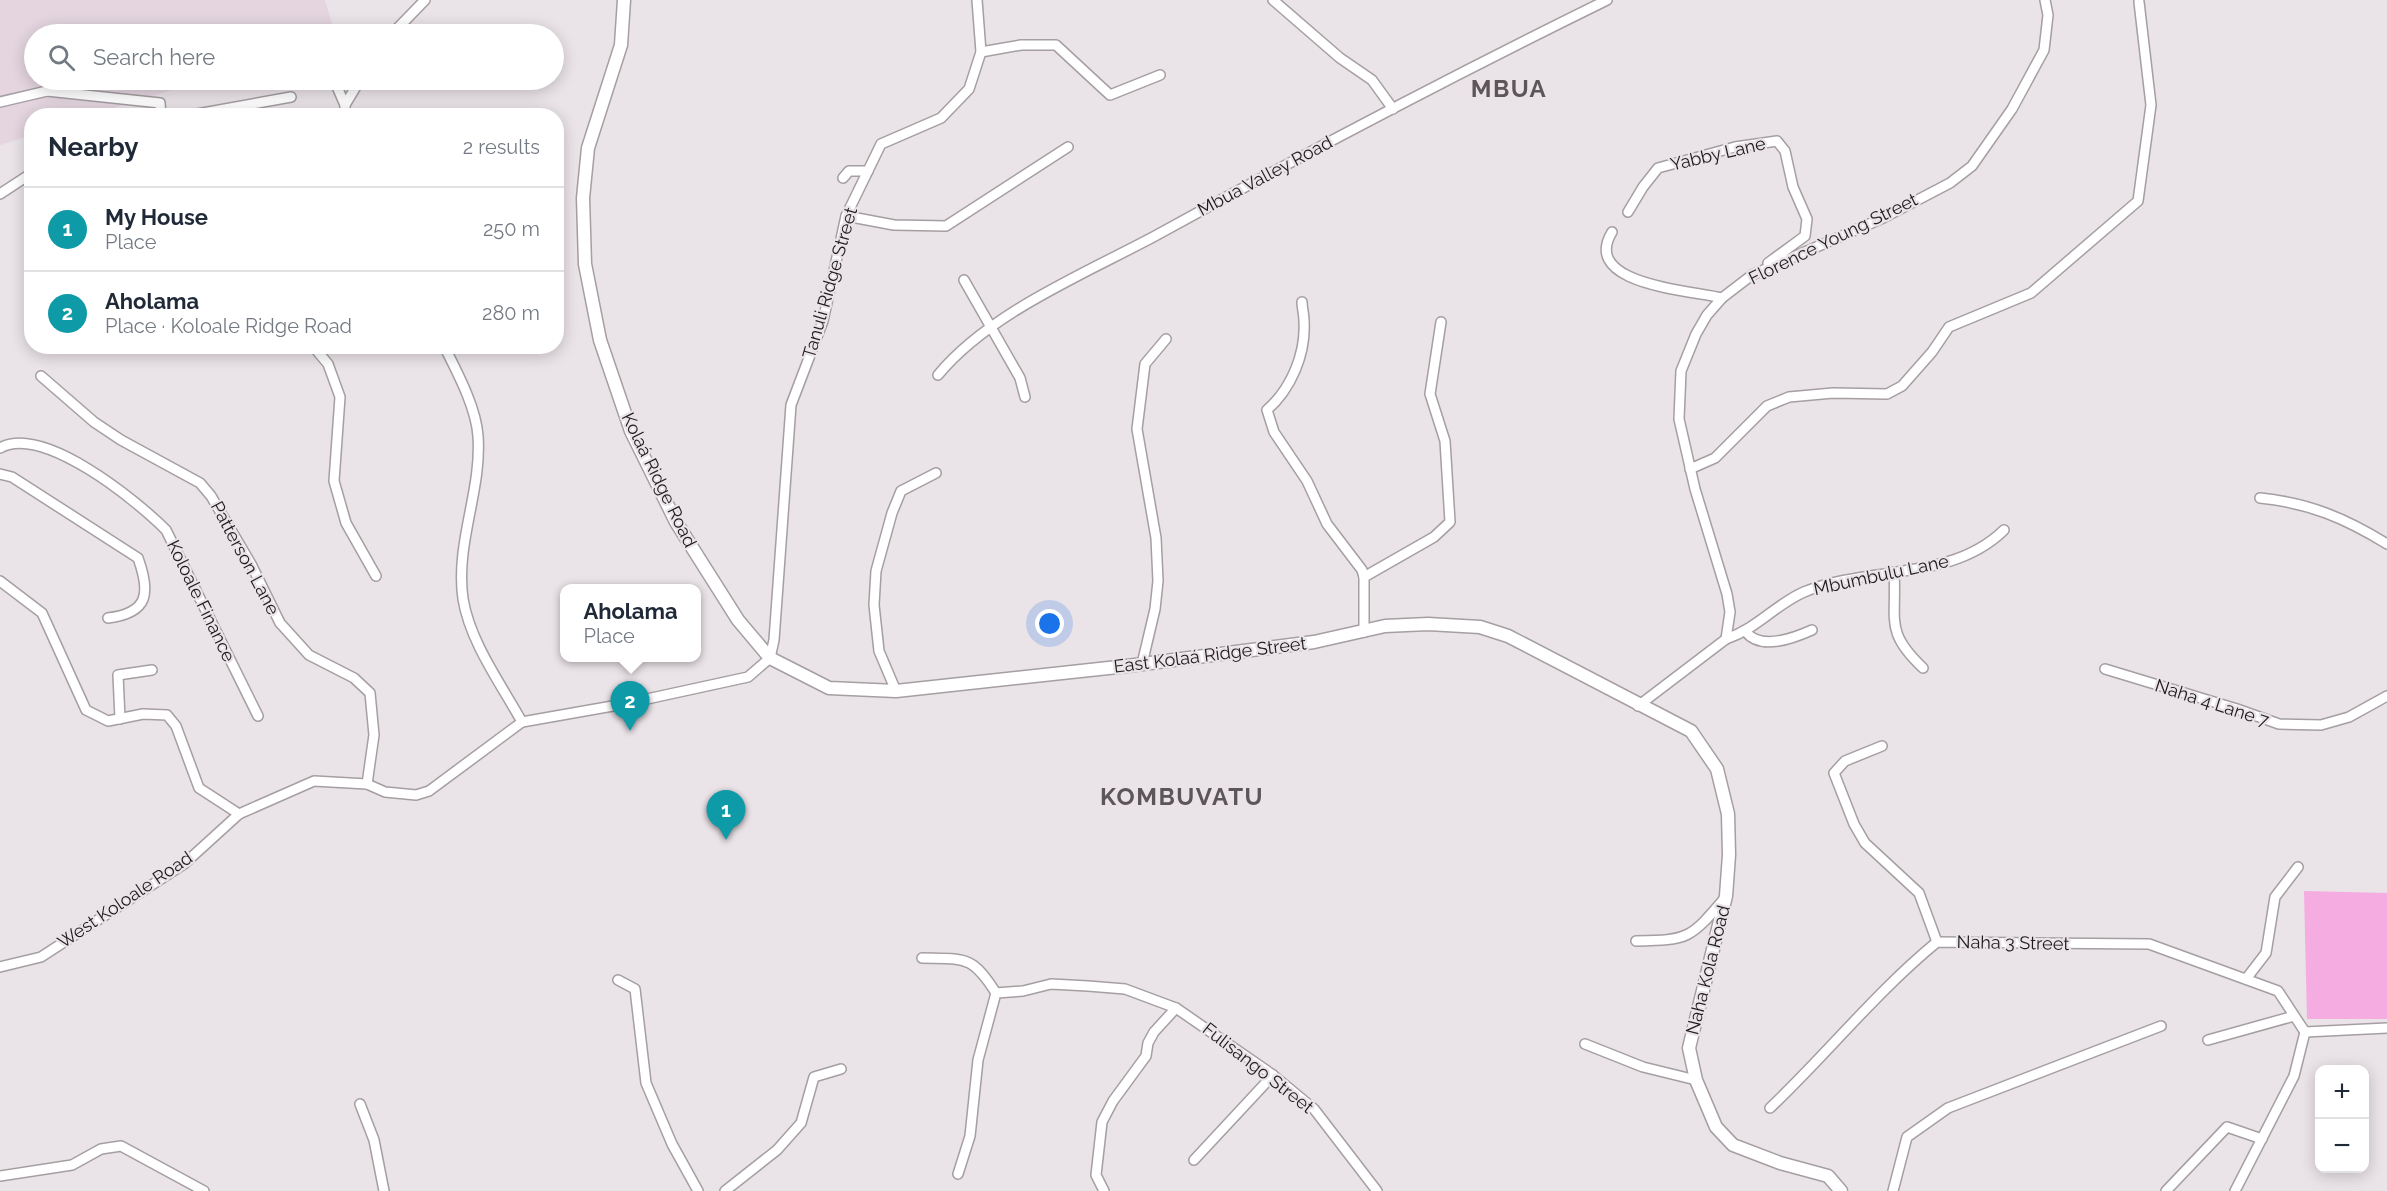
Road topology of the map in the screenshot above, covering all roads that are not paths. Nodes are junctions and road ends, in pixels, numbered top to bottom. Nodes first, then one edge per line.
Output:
1 (425, 0) edge
2 (624, 0) edge
3 (977, 0) edge
4 (1273, 0) edge
5 (1607, 0) edge
6 (2045, 0) edge
7 (2139, 2) dead end
8 (402, 24) edge
9 (981, 52) junction
10 (1160, 75) dead end
11 (50, 90) edge
12 (338, 90) edge
13 (355, 90) edge
14 (47, 91) junction
15 (291, 97) dead end
16 (0, 102) edge
17 (160, 108) edge
18 (230, 108) edge
19 (344, 108) edge
20 (346, 108) edge
21 (1393, 109) junction
22 (1068, 147) dead end
23 (868, 171) junction
24 (843, 178) dead end
25 (24, 179) edge
26 (19, 183) junction
27 (24, 184) edge
28 (0, 194) edge
29 (1628, 212) dead end
30 (846, 216) junction
31 (1612, 232) dead end
32 (1757, 272) junction
33 (964, 280) dead end
34 (1722, 298) junction
35 (1302, 302) dead end
36 (1441, 322) dead end
37 (993, 326) junction
38 (1166, 339) dead end
39 (320, 354) edge
40 (448, 354) edge
41 (938, 375) dead end
42 (41, 376) dead end
43 (1025, 397) dead end
44 (0, 448) edge
45 (1690, 469) junction
46 (936, 473) dead end
47 (0, 474) edge
48 (2260, 498) dead end
49 (2004, 530) dead end
50 (2387, 544) edge
51 (1894, 573) junction
52 (376, 576) dead end
53 (1364, 577) junction
54 (0, 581) edge
55 (108, 618) dead end
56 (1812, 630) dead end
57 (1364, 632) junction
58 (1746, 632) junction
59 (1726, 639) junction
60 (770, 658) junction
61 (1142, 664) junction
62 (1923, 668) dead end
63 (2105, 669) dead end
64 (152, 670) dead end
65 (896, 691) junction
66 (2387, 696) edge
67 (1638, 706) junction
68 (258, 716) dead end
69 (120, 718) junction
70 (522, 723) junction
71 (1882, 746) dead end
72 (367, 784) junction
73 (239, 814) junction
74 (2298, 867) dead end
75 (1726, 896) junction
76 (1636, 941) dead end
77 (1937, 942) junction
78 (922, 958) dead end
79 (0, 967) edge
80 (618, 980) dead end
81 (2246, 980) junction
82 (996, 993) junction
83 (1176, 1008) junction
84 (2294, 1016) junction
85 (2161, 1026) dead end
86 (2387, 1028) edge
87 (2305, 1032) junction
88 (2208, 1040) dead end
89 (1585, 1044) dead end
90 (841, 1069) dead end
91 (1273, 1075) junction
92 (1696, 1080) junction
93 (360, 1104) dead end
94 (1770, 1108) dead end
95 (2262, 1139) junction
96 (1194, 1160) dead end
97 (958, 1174) dead end
98 (0, 1176) edge
99 (204, 1191) edge
100 (384, 1191) edge
101 (698, 1191) edge
102 (726, 1191) edge
103 (1104, 1191) edge
104 (1377, 1191) edge
105 (1841, 1191) edge
106 (1893, 1191) edge
107 (2166, 1191) edge
108 (2235, 1191) edge

1 - 8 street
2 - 60 street, Kolaá Ridge Road
3 - 9 street, Tanuli Ridge Street
4 - 21 street
5 - 21 street, Mbua Valley Road
6 - 32 street, Florence Young Street
7 - 45 street
9 - 10 street
9 - 23 street, Tanuli Ridge Street
11 - 14 street
12 - 19 street
13 - 20 street
14 - 16 street
14 - 17 street
15 - 18 street
21 - 37 street, Mbua Valley Road
22 - 30 street
23 - 24 street
23 - 30 street, Tanuli Ridge Street
25 - 26 street
26 - 27 street
26 - 28 street
29 - 32 street, Yabby Lane
30 - 60 street, Tanuli Ridge Street
31 - 34 street
32 - 34 street, Florence Young Street
33 - 37 street
34 - 45 street, Florence Young Street
35 - 53 street
36 - 53 street
37 - 41 street, Mbua Valley Road
37 - 43 street
38 - 61 street
39 - 52 street
40 - 70 street
42 - 72 street, Patterson Lane
44 - 68 street, Koloale Finance
45 - 59 street, Florence Young Street
46 - 65 street
47 - 55 street
48 - 50 street
49 - 51 street, Mbumbulu Lane
51 - 58 street, Mbumbulu Lane
51 - 62 street
53 - 57 street
54 - 69 street
56 - 58 street
57 - 61 street, East Kolaá Ridge Street
57 - 67 street, East Kolaá Ridge Street
58 - 59 street, Mbumbulu Lane
59 - 67 street
60 - 65 street, East Kolaá Ridge Street
60 - 70 street
61 - 65 street, East Kolaá Ridge Street
63 - 66 street, Naha 4 Lane 7
64 - 69 street
67 - 75 street, Naha Kola Road
69 - 73 street
70 - 72 street, West Koloale Road
71 - 77 street
72 - 73 street, West Koloale Road
73 - 79 street, West Koloale Road
74 - 81 street
75 - 76 street
75 - 92 street, Naha Kola Road
77 - 81 street, Naha 3 Street
77 - 94 street, Naha 3 Street
78 - 82 street
80 - 101 street
81 - 84 street, Naha 3 Street
82 - 83 street, Fulisango Street
82 - 97 street
83 - 91 street, Fulisango Street
83 - 103 street
84 - 87 street, Naha 3 Street
84 - 88 street
85 - 106 street
86 - 87 street
87 - 95 street
89 - 92 street
90 - 102 street
91 - 96 street
91 - 104 street, Fulisango Street
92 - 105 street, Naha Kola Road
93 - 100 street
95 - 107 street
95 - 108 street
98 - 99 street

